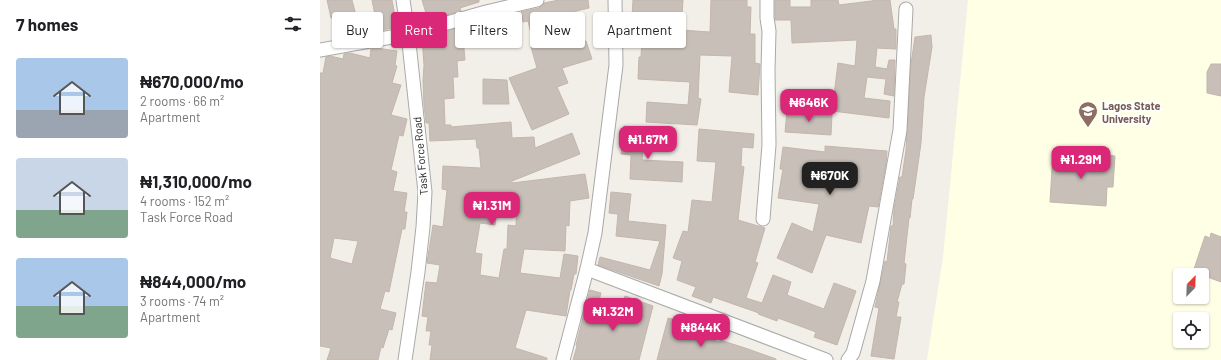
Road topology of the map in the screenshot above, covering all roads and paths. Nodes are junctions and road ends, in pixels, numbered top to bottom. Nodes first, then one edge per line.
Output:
1 (403, 0) edge
2 (537, 0) edge
3 (615, 0) edge
4 (767, 0) edge
5 (906, 9) dead end
6 (405, 12) edge
7 (447, 23) edge
8 (391, 37) edge
9 (410, 48) edge
10 (320, 50) edge
11 (763, 219) dead end
12 (587, 269) junction
13 (405, 360) edge
14 (563, 360) edge
15 (826, 360) edge
16 (848, 360) edge

1 - 6 street, Task Force Road
2 - 7 street
3 - 12 street
4 - 11 street
5 - 16 street
8 - 10 street
9 - 13 street, Task Force Road
12 - 14 street
12 - 15 street

